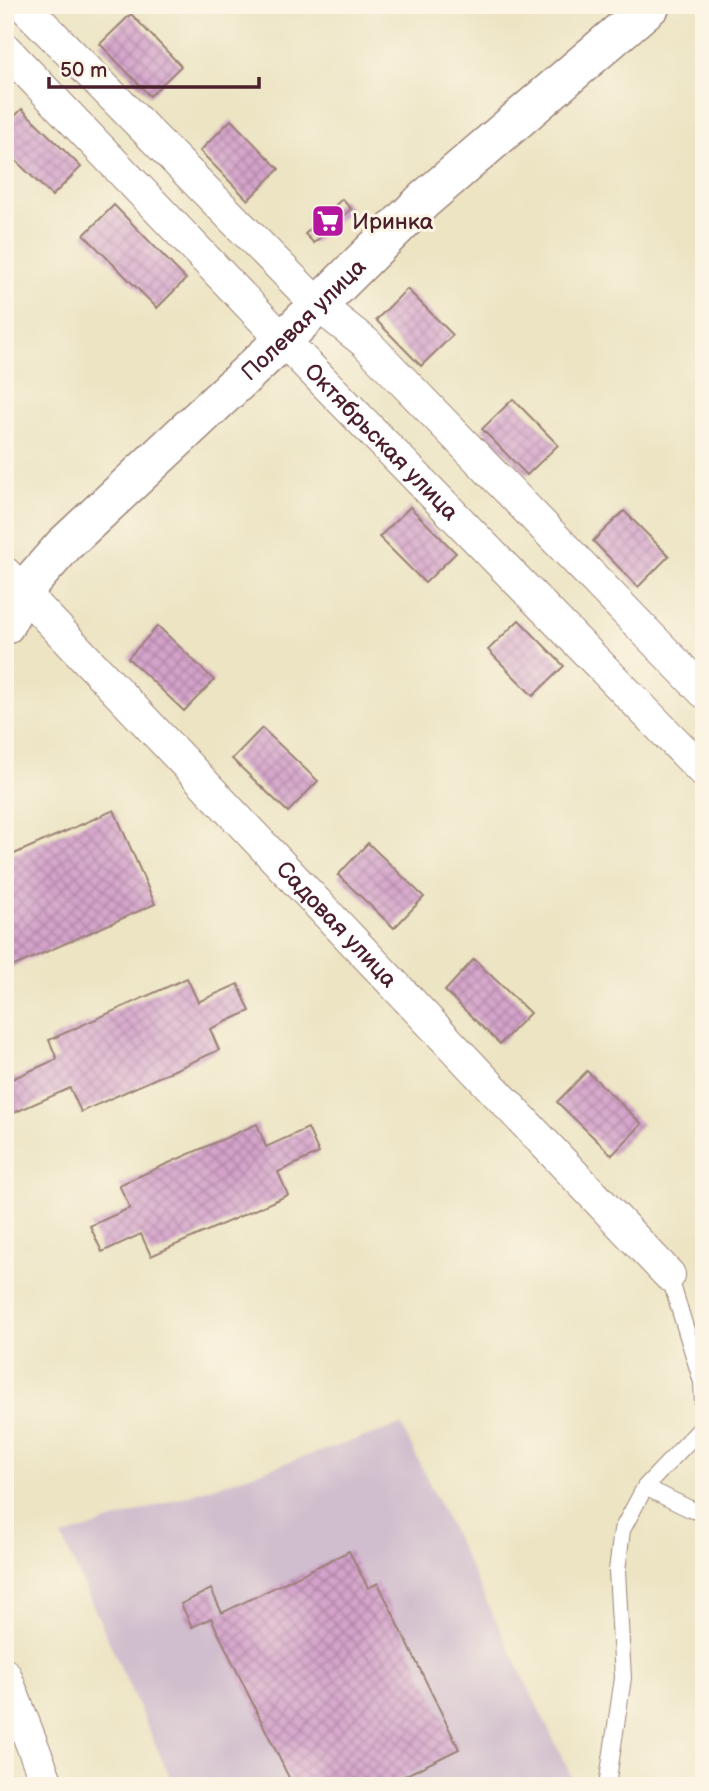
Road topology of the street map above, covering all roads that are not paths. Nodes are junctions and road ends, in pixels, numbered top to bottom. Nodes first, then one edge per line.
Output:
1 (23, 5) edge
2 (651, 5) edge
3 (5, 49) edge
4 (318, 305) junction
5 (283, 340) junction
6 (14, 582) edge
7 (5, 625) edge
8 (704, 692) edge
9 (704, 772) edge
10 (669, 1275) joint
11 (704, 1424) edge
12 (645, 1487) junction
13 (704, 1513) edge
14 (5, 1675) edge
15 (48, 1786) edge
16 (607, 1786) edge

1 - 4 street
2 - 4 street, Полевая улица
3 - 5 street, Октябрьская улица
4 - 5 street, Полевая улица
4 - 8 street
5 - 6 street, Полевая улица
5 - 9 street, Октябрьская улица
6 - 7 street, Полевая улица
6 - 10 street, Садовая улица
10 - 11 lane
11 - 12 lane
12 - 13 lane
12 - 16 lane
14 - 15 street

